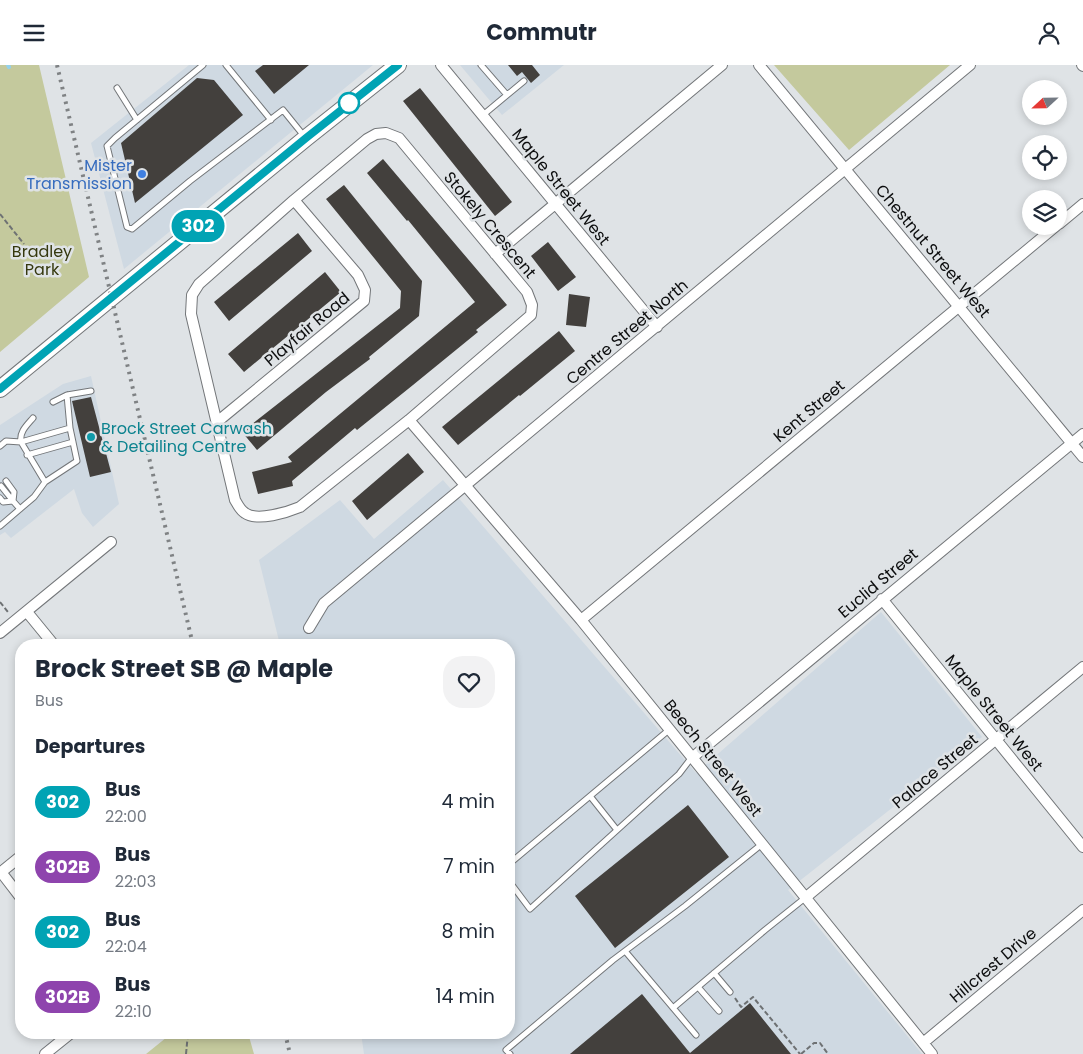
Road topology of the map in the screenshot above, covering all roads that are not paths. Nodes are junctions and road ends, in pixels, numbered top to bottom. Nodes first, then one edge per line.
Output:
1 (202, 65) edge
2 (226, 65) edge
3 (398, 65) edge
4 (441, 65) edge
5 (482, 65) edge
6 (722, 65) edge
7 (759, 65) edge
8 (970, 65) edge
9 (524, 81) dead end
10 (117, 88) dead end
11 (507, 95) junction
12 (483, 115) junction
13 (137, 120) junction
14 (271, 120) junction
15 (306, 138) junction
16 (845, 169) junction
17 (294, 200) junction
18 (555, 204) junction
19 (1083, 204) edge
20 (1067, 217) edge
21 (1046, 235) edge
22 (495, 254) junction
23 (960, 306) junction
24 (657, 327) junction
25 (0, 389) edge
26 (92, 391) dead end
27 (67, 395) junction
28 (53, 402) dead end
29 (33, 418) dead end
30 (409, 420) junction
31 (217, 422) junction
32 (70, 428) junction
33 (1083, 434) edge
34 (21, 442) junction
35 (73, 442) junction
36 (1071, 443) junction
37 (0, 446) edge
38 (28, 455) junction
39 (1083, 457) edge
40 (6, 481) dead end
41 (45, 482) junction
42 (466, 485) junction
43 (1, 486) edge
44 (0, 498) edge
45 (13, 501) junction
46 (20, 509) junction
47 (0, 526) edge
48 (112, 542) dead end
49 (882, 599) junction
50 (27, 612) junction
51 (581, 620) junction
52 (310, 628) dead end
53 (0, 633) edge
54 (49, 639) edge
55 (1083, 667) edge
56 (670, 729) junction
57 (997, 739) junction
58 (693, 757) junction
59 (590, 796) junction
60 (617, 830) junction
61 (763, 844) junction
62 (1083, 847) edge
63 (515, 858) edge
64 (15, 861) edge
65 (0, 873) edge
66 (515, 889) edge
67 (15, 891) edge
68 (805, 898) junction
69 (1083, 910) edge
70 (625, 951) junction
71 (714, 973) junction
72 (698, 987) junction
73 (730, 992) road end
74 (674, 1008) junction
75 (719, 1011) dead end
76 (696, 1035) dead end
77 (64, 1039) edge
78 (923, 1043) junction
79 (45, 1054) edge
80 (510, 1054) edge
81 (932, 1054) edge

1 - 13 lane
2 - 14 lane
3 - 15 main road
4 - 12 street, Maple Street West
5 - 11 lane
6 - 18 street
7 - 16 street, Chestnut Street West
8 - 16 street, Centre Street North
9 - 11 lane
10 - 13 lane
11 - 12 lane
12 - 18 street, Maple Street West
13 - 14 lane
14 - 15 lane
15 - 25 main road
16 - 23 street, Chestnut Street West
16 - 24 street, Centre Street North
17 - 22 street, Stokely Crescent
17 - 31 street, Stokely Crescent
17 - 31 street, Playfair Road
18 - 22 street
18 - 24 street, Maple Street West
19 - 20 street, Kent Street
21 - 23 street, Kent Street
22 - 30 street, Stokely Crescent
23 - 36 street, Chestnut Street West
23 - 51 street, Kent Street
24 - 42 street, Centre Street North
26 - 27 lane
27 - 28 lane
27 - 32 lane
29 - 34 lane
30 - 31 street, Stokely Crescent
30 - 42 street, Beech Street West
32 - 34 lane
32 - 35 lane
33 - 36 street, Euclid Street
34 - 37 lane
34 - 38 lane
35 - 38 lane
35 - 41 lane
36 - 39 street, Chestnut Street West
36 - 49 street, Euclid Street
38 - 41 lane
40 - 45 lane
41 - 46 lane
42 - 51 street, Beech Street West
42 - 52 street, Centre Street North
43 - 45 lane
44 - 45 lane
45 - 46 lane
46 - 47 lane
48 - 50 street
49 - 57 street, Maple Street West
49 - 58 street, Euclid Street
50 - 53 street
50 - 54 street
51 - 56 street, Beech Street West
55 - 57 street, Palace Street
56 - 58 street, Beech Street West
56 - 59 lane
57 - 62 street, Maple Street West
57 - 68 street, Palace Street
58 - 60 lane
58 - 61 street, Beech Street West
59 - 60 lane
59 - 63 lane
60 - 66 lane
61 - 68 street, Beech Street West
61 - 70 lane
64 - 65 street
65 - 67 street
68 - 71 lane
68 - 78 street, Beech Street West
69 - 78 street, Hillcrest Drive
70 - 74 lane
70 - 80 lane
71 - 72 lane
71 - 73 lane
72 - 74 lane
72 - 75 lane
74 - 76 lane
77 - 79 street
78 - 81 street, Beech Street West

